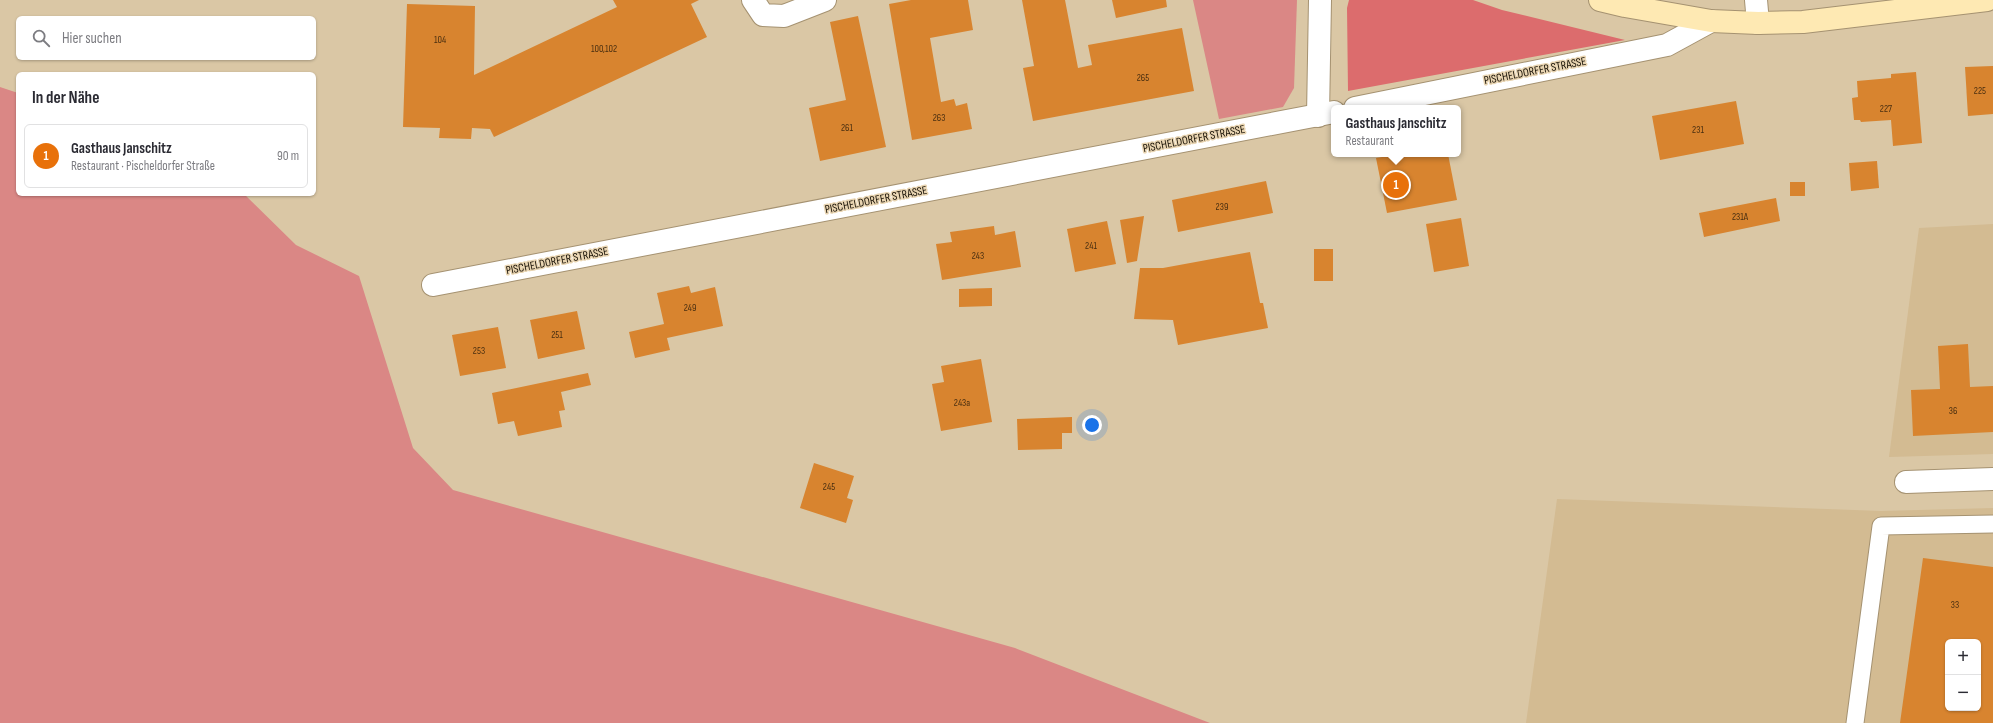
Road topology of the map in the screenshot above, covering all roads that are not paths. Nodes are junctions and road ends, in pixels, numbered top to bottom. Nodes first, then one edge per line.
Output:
1 (825, 0) edge
2 (1320, 0) edge
3 (1600, 0) edge
4 (1756, 0) edge
5 (1987, 0) edge
6 (758, 8) edge
7 (1710, 21) junction
8 (1758, 23) junction
9 (1370, 105) edge
10 (1326, 114) edge
11 (433, 285) dead end
12 (1993, 479) edge
13 (1906, 482) dead end
14 (1993, 524) edge
15 (1855, 723) edge

1 - 6 street
2 - 10 street, PISCHELDORFER STRASSE
3 - 7 main road
4 - 8 street
5 - 8 main road
7 - 8 main road
7 - 9 street, PISCHELDORFER STRASSE
10 - 11 street, PISCHELDORFER STRASSE
12 - 13 street
14 - 15 lane

